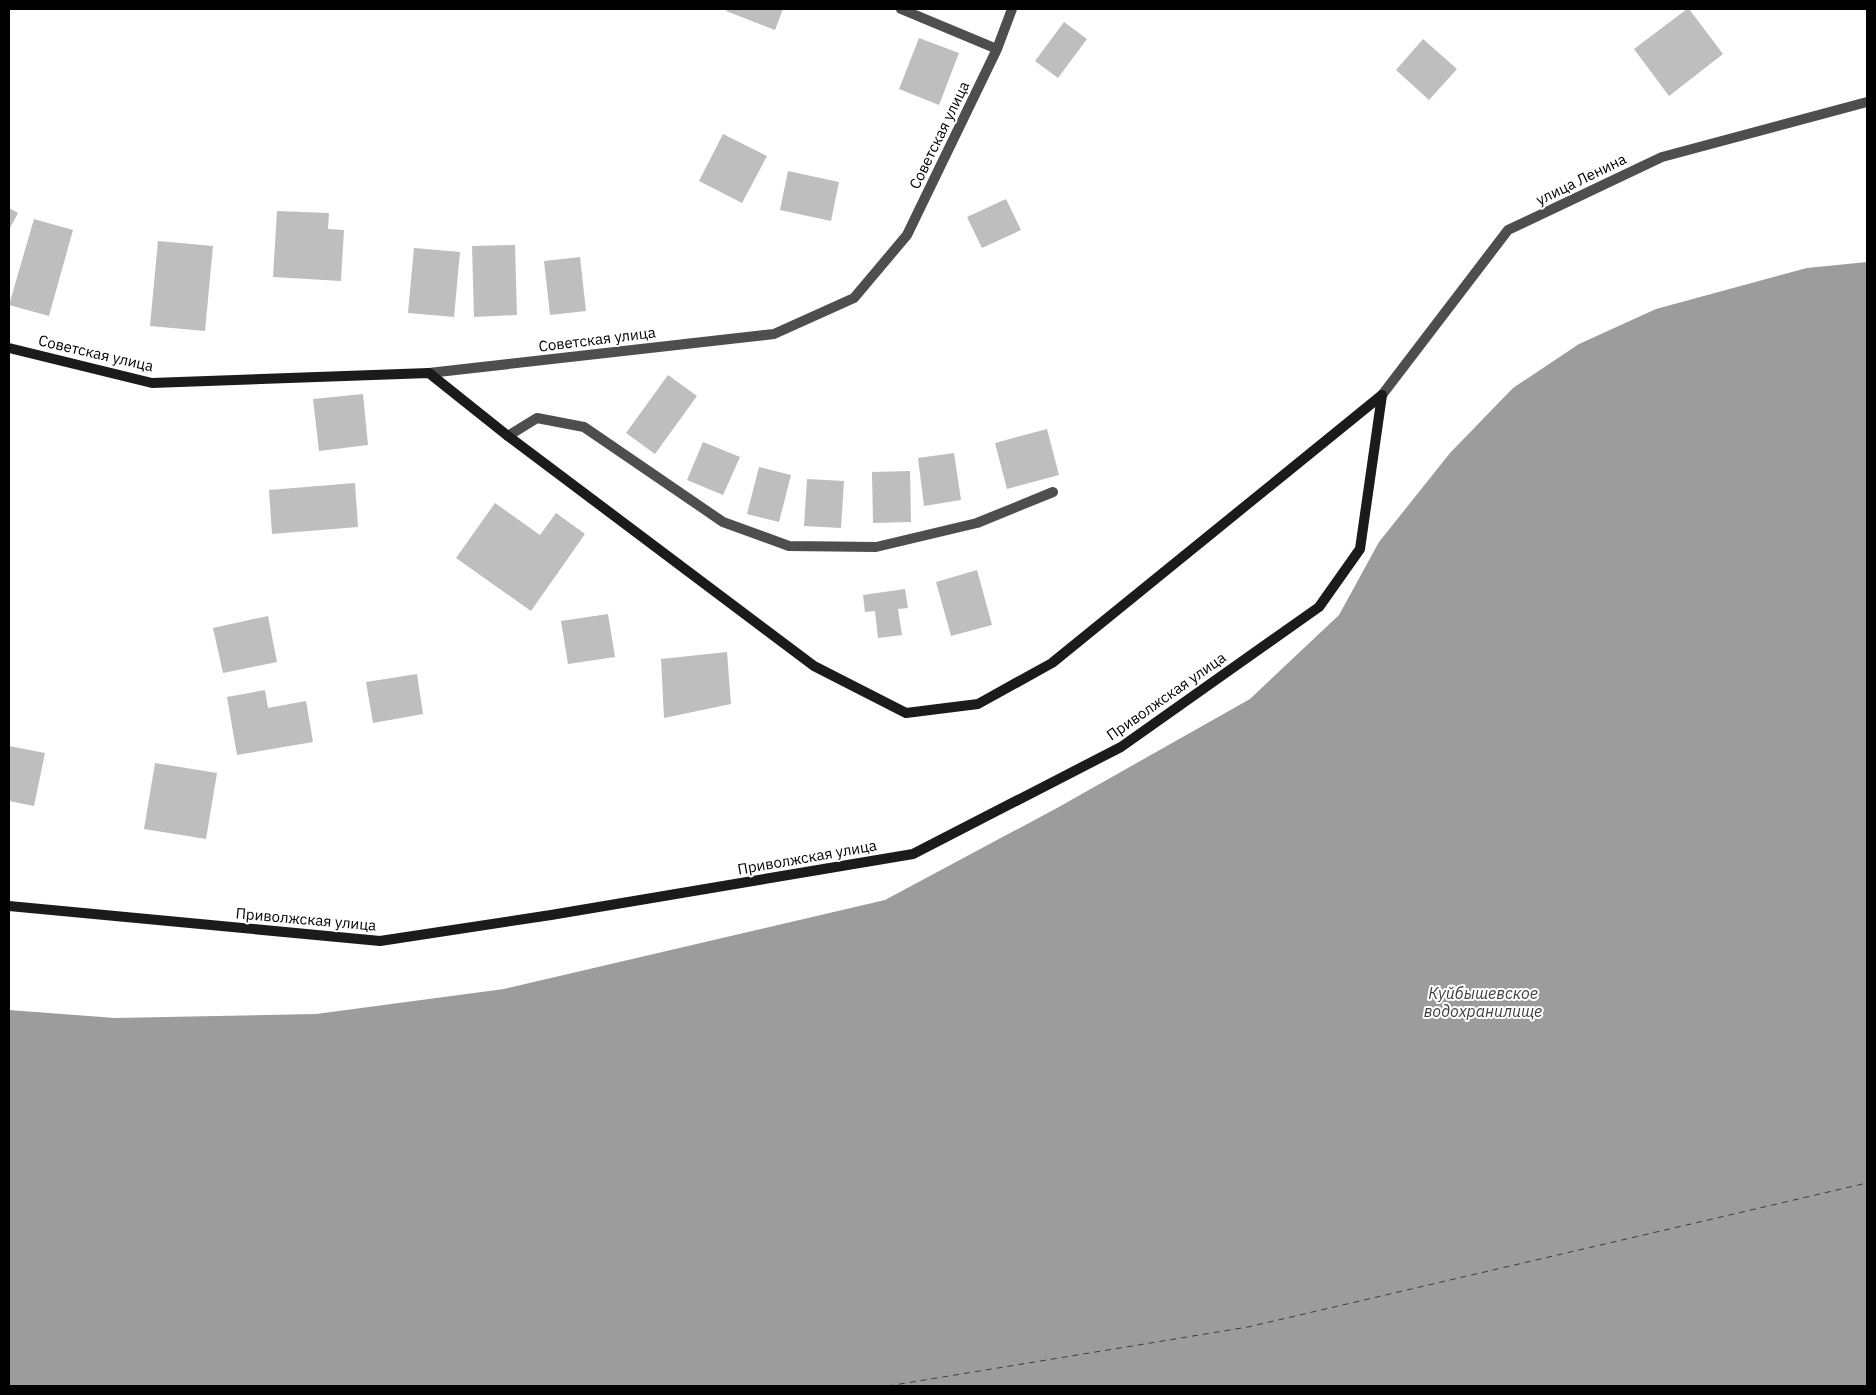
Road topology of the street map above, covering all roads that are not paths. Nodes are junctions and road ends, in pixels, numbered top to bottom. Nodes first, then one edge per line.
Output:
1 (901, 9) edge
2 (1012, 9) edge
3 (997, 49) junction
4 (1867, 102) edge
5 (9, 348) edge
6 (428, 373) junction
7 (1382, 395) junction
8 (508, 436) junction
9 (1053, 492) dead end
10 (9, 906) edge

1 - 3 street
2 - 3 street, Советская улица
3 - 6 street, Советская улица
4 - 7 street, улица Ленина
5 - 6 street, Советская улица
6 - 8 street
7 - 8 street
7 - 10 street, Приволжская улица
8 - 9 street

